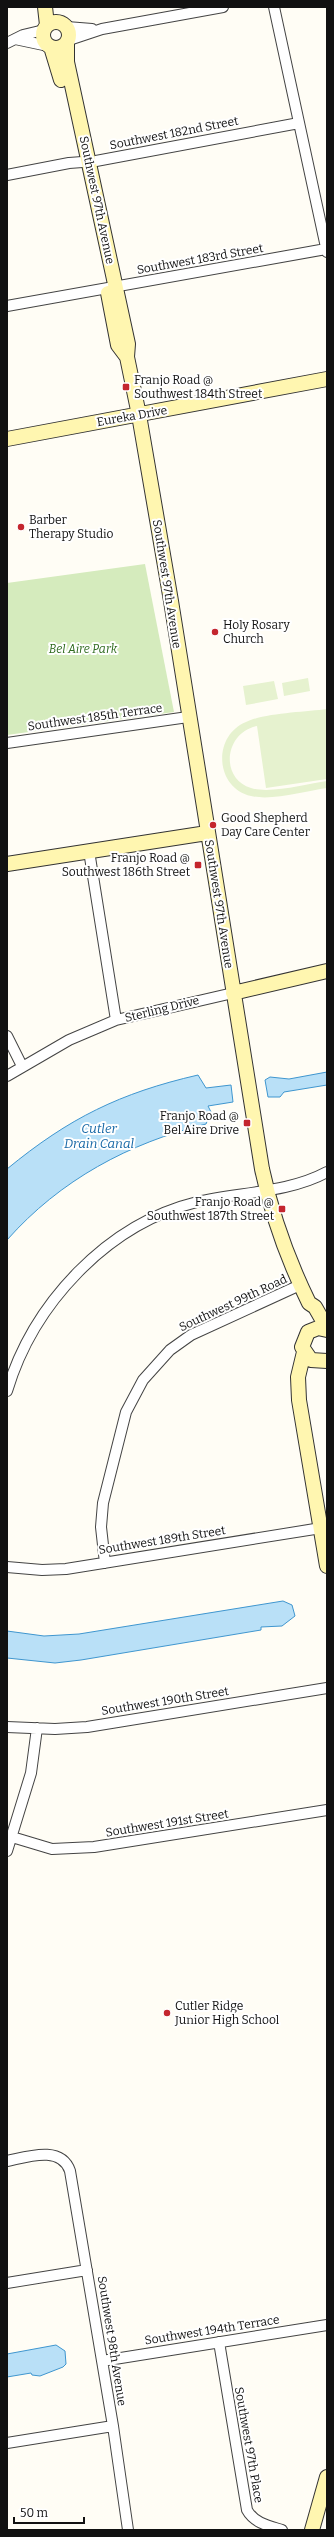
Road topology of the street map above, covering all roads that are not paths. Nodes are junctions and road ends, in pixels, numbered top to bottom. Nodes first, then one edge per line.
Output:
1 (45, 7) edge
2 (55, 7) edge
3 (223, 7) edge
4 (274, 7) edge
5 (45, 28) junction
6 (66, 33) junction
7 (11, 41) edge
8 (50, 46) junction
9 (299, 123) junction
10 (84, 162) junction
11 (7, 174) edge
12 (327, 251) edge
13 (112, 287) junction
14 (7, 306) edge
15 (327, 380) edge
16 (139, 415) junction
17 (7, 439) edge
18 (188, 716) junction
19 (7, 744) edge
20 (207, 833) junction
21 (89, 851) junction
22 (7, 864) edge
23 (327, 971) edge
24 (233, 993) junction
25 (116, 1020) junction
26 (7, 1036) edge
27 (22, 1066) junction
28 (7, 1076) edge
29 (327, 1172) edge
30 (266, 1190) junction
31 (300, 1285) junction
32 (309, 1303) junction
33 (327, 1329) edge
34 (308, 1332) junction
35 (304, 1352) junction
36 (322, 1362) edge
37 (300, 1383) junction
38 (7, 1391) edge
39 (321, 1528) junction
40 (105, 1563) junction
41 (7, 1566) edge
42 (327, 1566) edge
43 (327, 1688) edge
44 (7, 1727) edge
45 (36, 1728) junction
46 (327, 1810) edge
47 (12, 1837) junction
48 (7, 1851) edge
49 (7, 2161) edge
50 (87, 2270) junction
51 (7, 2283) edge
52 (327, 2325) edge
53 (219, 2342) junction
54 (102, 2361) junction
55 (113, 2426) junction
56 (7, 2443) edge
57 (327, 2477) edge
58 (128, 2530) edge
59 (282, 2530) edge
60 (312, 2530) edge

1 - 5 street
2 - 6 street, Southwest 97th Avenue
3 - 6 street
4 - 9 street
5 - 6 street
5 - 7 street
5 - 8 street
6 - 8 street
6 - 10 street, Southwest 97th Avenue
7 - 8 street
8 - 10 street, Southwest 97th Avenue
9 - 10 street, Southwest 182nd Street
9 - 12 street
10 - 11 street, Southwest 182nd Street
10 - 13 street, Southwest 97th Avenue
12 - 13 street, Southwest 183rd Street
13 - 14 street, Southwest 183rd Street
13 - 16 street, Southwest 97th Avenue
15 - 16 street, Eureka Drive
16 - 17 street, Eureka Drive
16 - 18 street, Southwest 97th Avenue
18 - 19 street, Southwest 185th Terrace
18 - 20 street, Southwest 97th Avenue
20 - 21 street
20 - 24 street, Southwest 97th Avenue
21 - 22 street
21 - 25 street
23 - 24 street, Sterling Drive
24 - 25 street, Sterling Drive
24 - 30 street, Southwest 97th Avenue
25 - 27 street, Sterling Drive
26 - 27 street
27 - 28 street, Sterling Drive
29 - 30 street
30 - 31 street, Southwest 97th Avenue
30 - 38 street
31 - 32 street, Southwest 97th Avenue
31 - 40 street, Southwest 99th Road
32 - 33 street, Southwest 97th Avenue
32 - 34 street, Southwest 97th Avenue
33 - 34 street
34 - 35 street, Southwest 97th Avenue
35 - 36 street
35 - 37 street
36 - 37 street
37 - 39 street
39 - 40 street, Southwest 189th Street
39 - 42 street
40 - 41 street, Southwest 189th Street
43 - 45 street, Southwest 190th Street
44 - 45 street, Southwest 190th Street
45 - 47 street
46 - 47 street, Southwest 191st Street
47 - 48 street
49 - 50 street, Southwest 98th Avenue
50 - 51 street
50 - 54 street, Southwest 98th Avenue
52 - 53 street, Southwest 194th Terrace
53 - 54 street, Southwest 194th Terrace
53 - 59 street, Southwest 97th Place
54 - 55 street, Southwest 98th Avenue
55 - 56 street
55 - 58 street, Southwest 98th Avenue
57 - 60 street

